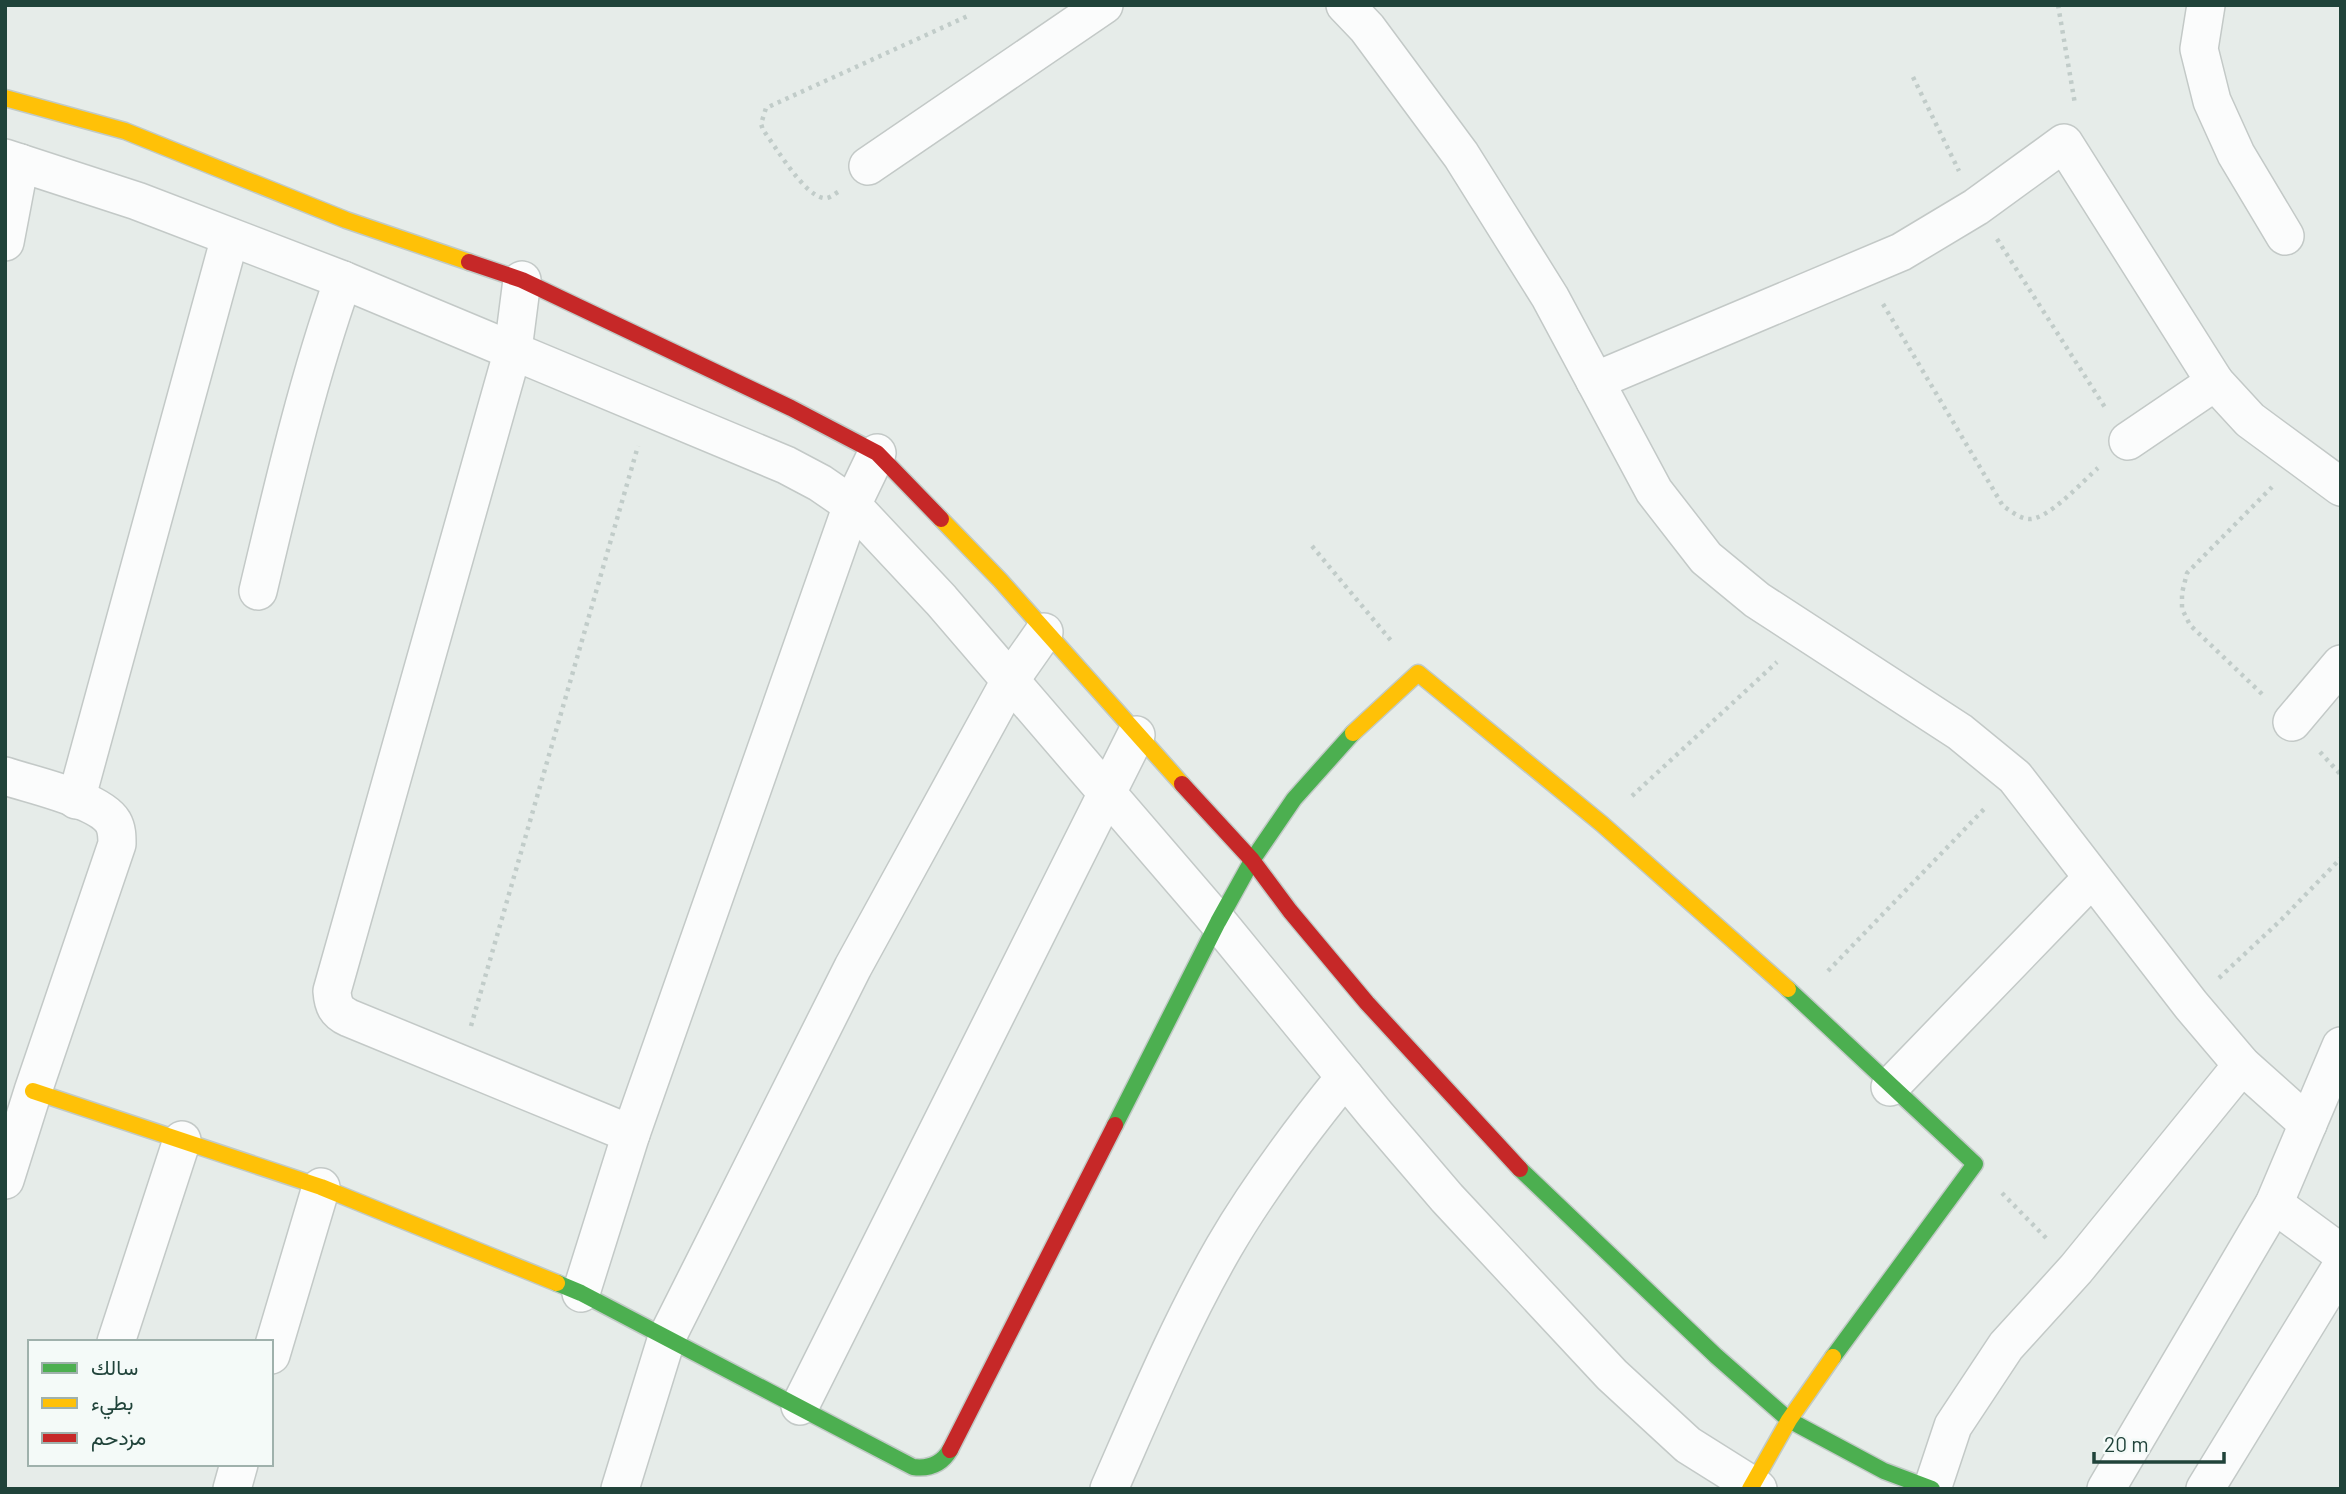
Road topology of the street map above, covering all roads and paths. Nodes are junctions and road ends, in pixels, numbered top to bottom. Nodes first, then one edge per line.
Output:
1 (1104, 5) edge
2 (1345, 5) edge
3 (2057, 5) edge
4 (2206, 5) edge
5 (970, 15) dead end
6 (1913, 77) dead end
7 (5, 98) edge
8 (2064, 143) junction
9 (12, 160) edge
10 (868, 166) joint
11 (1976, 207) junction
12 (2285, 236) dead end
13 (230, 237) junction
14 (5, 242) edge
15 (1862, 268) junction
16 (343, 280) junction
17 (522, 280) junction
18 (513, 350) junction
19 (1595, 381) junction
20 (2215, 382) junction
21 (649, 408) junction
22 (2128, 442) junction
23 (877, 453) junction
24 (2301, 458) junction
25 (2341, 487) edge
26 (852, 505) junction
27 (1312, 547) dead end
28 (258, 592) dead end
29 (1044, 632) junction
30 (1809, 632) junction
31 (2341, 664) edge
32 (1418, 673) junction
33 (1011, 679) junction
34 (2292, 722) joint
35 (1136, 736) junction
36 (5, 776) edge
37 (2015, 777) junction
38 (1107, 792) junction
39 (76, 800) junction
40 (1602, 824) junction
41 (2341, 859) edge
42 (1252, 860) junction
43 (2092, 877) junction
44 (1218, 922) junction
45 (1800, 1000) junction
46 (2191, 1005) junction
47 (2341, 1046) edge
48 (460, 1063) junction
49 (2242, 1065) junction
50 (1345, 1077) junction
51 (1890, 1087) junction
52 (33, 1091) junction
53 (2308, 1124) junction
54 (631, 1134) junction
55 (182, 1140) junction
56 (1975, 1164) junction
57 (5, 1180) edge
58 (321, 1187) junction
59 (2274, 1204) junction
60 (2341, 1253) edge
61 (2341, 1267) edge
62 (2077, 1269) junction
63 (581, 1293) junction
64 (667, 1337) junction
65 (117, 1340) edge
66 (273, 1348) edge
67 (800, 1406) junction
68 (1789, 1420) junction
69 (238, 1466) edge
70 (1753, 1488) edge
71 (232, 1489) edge
72 (620, 1489) edge
73 (1109, 1489) edge
74 (1932, 1489) edge
75 (2106, 1489) edge
76 (2206, 1489) edge

1 - 10 street
2 - 19 street
3 - 8 path
4 - 12 street
5 - 10 path
6 - 11 path
7 - 17 street
8 - 11 street
8 - 20 street
9 - 13 street
9 - 14 street
11 - 15 street
11 - 22 path
13 - 16 street
13 - 39 street
15 - 19 street
15 - 22 path
16 - 18 street
16 - 28 street
17 - 18 street
17 - 23 street
18 - 21 street
18 - 48 street
19 - 30 street
20 - 22 street
20 - 24 street
21 - 26 street
21 - 48 path
23 - 26 street
23 - 29 street
24 - 25 street
24 - 34 path
26 - 33 street
26 - 54 street
27 - 32 path
29 - 33 street
29 - 35 street
30 - 37 street
30 - 40 path
31 - 34 street
32 - 40 street
32 - 42 street
33 - 38 street
33 - 64 street
35 - 38 street
35 - 42 street
36 - 39 street
37 - 43 street
37 - 45 path
38 - 44 street
38 - 67 street
39 - 52 street
40 - 45 street
41 - 46 path
42 - 44 street
42 - 68 street
43 - 46 street
43 - 51 street
44 - 50 street
44 - 67 street
45 - 51 street
46 - 49 street
47 - 53 street
48 - 54 street
49 - 53 street
49 - 62 street
50 - 70 street
50 - 73 street
51 - 56 street
52 - 55 street
52 - 57 street
53 - 59 street
54 - 63 street
55 - 58 street
55 - 65 street
56 - 62 path
56 - 68 street
58 - 63 street
58 - 66 street
59 - 60 street
59 - 75 street
61 - 76 street
62 - 74 street
63 - 64 street
64 - 67 street
64 - 72 street
68 - 70 street
68 - 74 street
69 - 71 street

